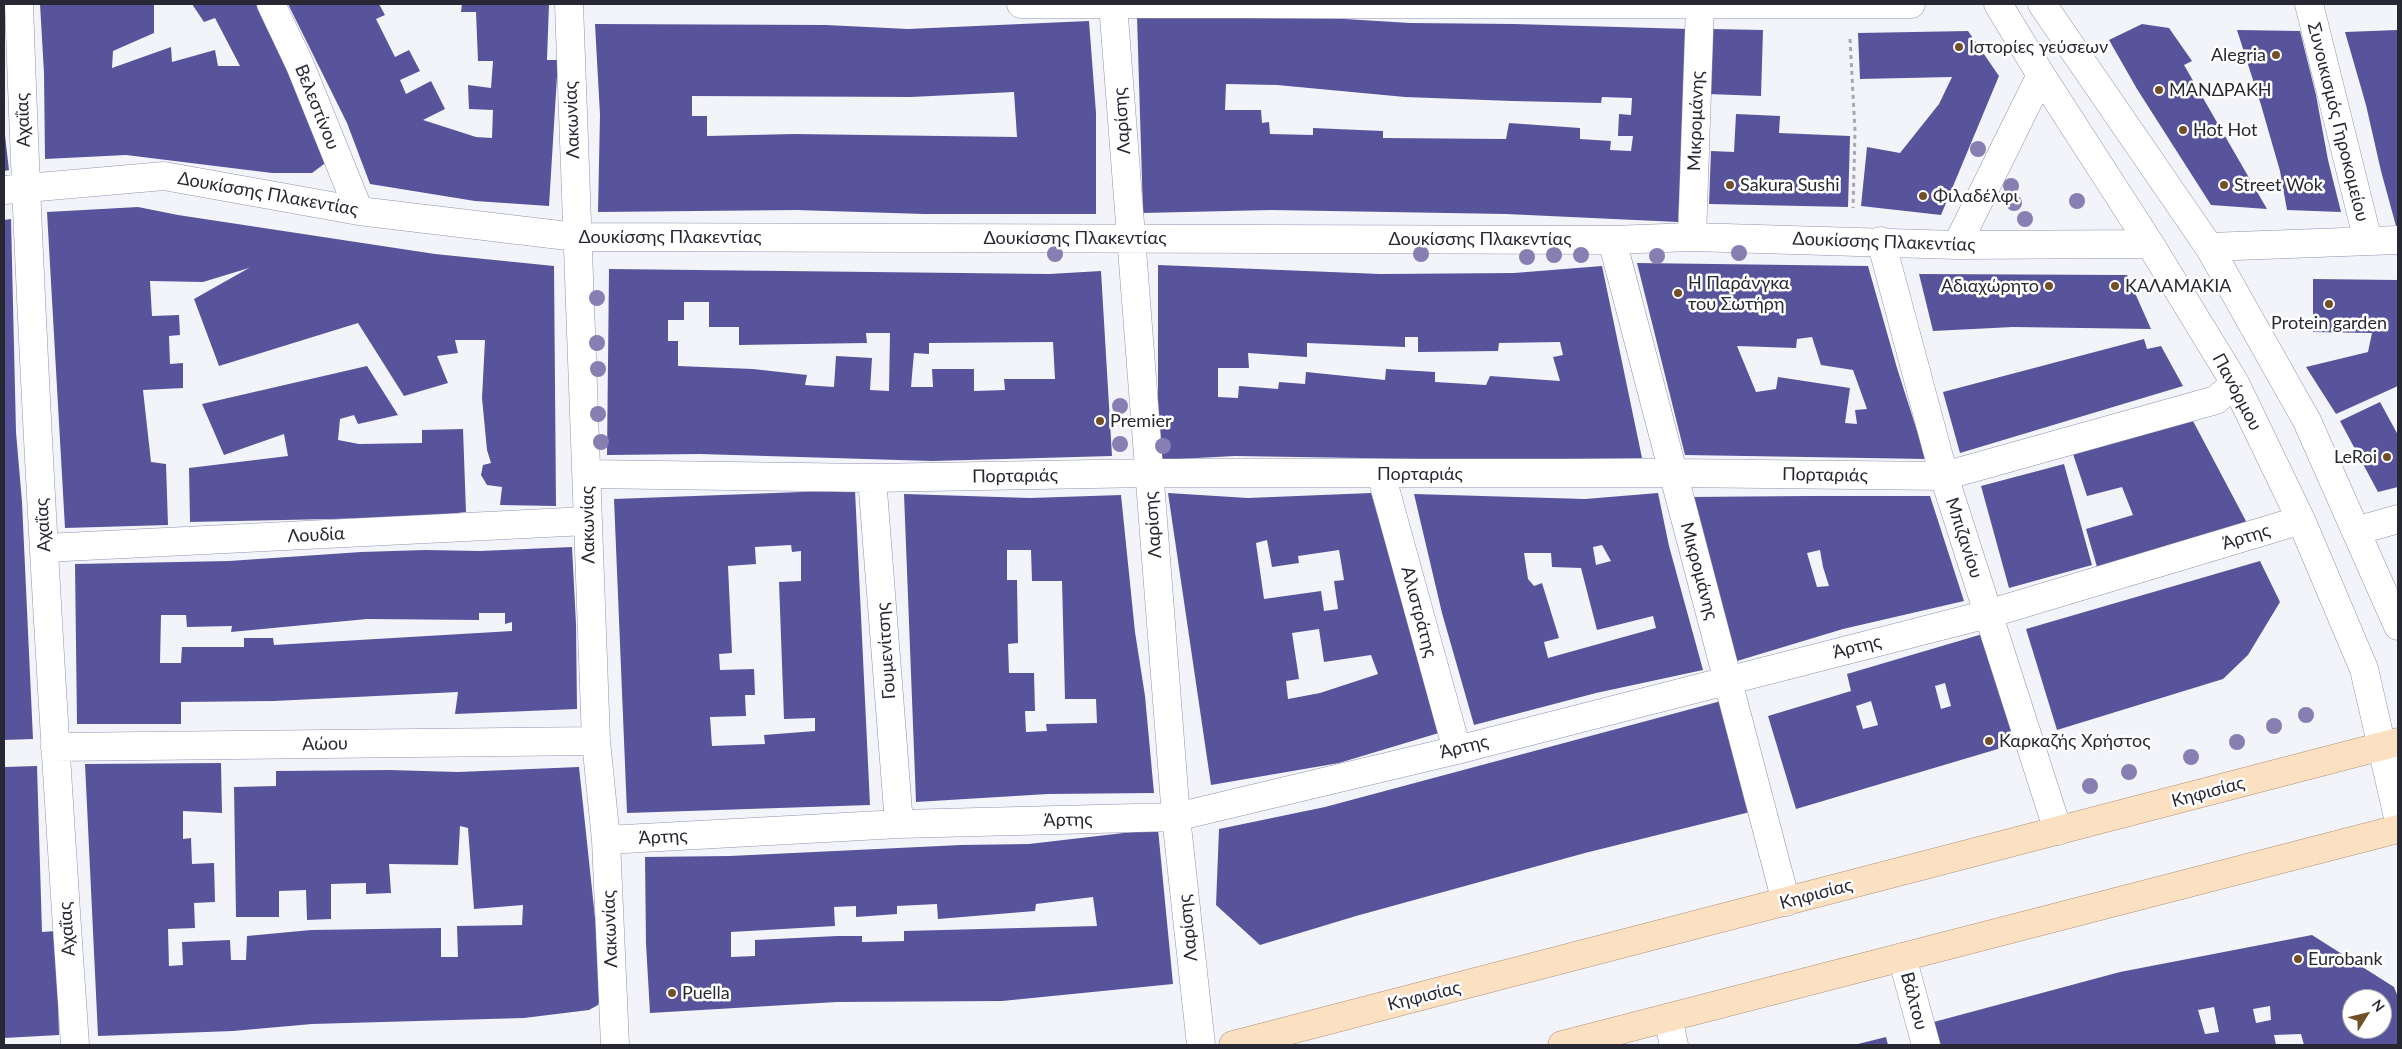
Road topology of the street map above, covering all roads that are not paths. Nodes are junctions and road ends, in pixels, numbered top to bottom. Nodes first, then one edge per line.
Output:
1 (19, 4) edge
2 (271, 4) edge
3 (569, 4) edge
4 (1021, 4) edge
5 (1105, 4) edge
6 (1113, 4) edge
7 (1118, 4) edge
8 (1848, 4) edge
9 (1911, 4) edge
10 (1998, 4) edge
11 (2042, 4) edge
12 (2309, 4) edge
13 (1700, 5) junction
14 (2041, 75) junction
15 (15, 189) edge
16 (359, 211) junction
17 (576, 237) junction
18 (1131, 237) junction
19 (1692, 237) junction
20 (1612, 240) junction
21 (2398, 240) edge
22 (1881, 241) junction
23 (2368, 241) junction
24 (2150, 244) junction
25 (1957, 245) junction
26 (2209, 247) junction
27 (2235, 383) junction
28 (1150, 473) junction
29 (1673, 473) junction
30 (587, 474) junction
31 (1381, 474) junction
32 (1944, 476) junction
33 (872, 478) junction
34 (2398, 519) edge
35 (2301, 520) junction
36 (587, 521) junction
37 (2356, 532) junction
38 (45, 548) junction
39 (1988, 614) junction
40 (2398, 626) edge
41 (1728, 680) junction
42 (596, 740) junction
43 (2390, 744) edge
44 (55, 747) junction
45 (1457, 750) junction
46 (1176, 817) junction
47 (2398, 817) edge
48 (899, 824) junction
49 (2398, 829) edge
50 (2058, 831) junction
51 (606, 840) junction
52 (1786, 902) junction
53 (1902, 957) junction
54 (1668, 1018) junction
55 (76, 1045) edge
56 (615, 1045) edge
57 (1202, 1045) edge
58 (1233, 1045) edge
59 (1562, 1045) edge
60 (1674, 1045) edge
61 (1926, 1045) edge

1 - 15 street, Αχαΐας
2 - 16 street, Βελεστίνου
3 - 17 street, Λακωνίας
4 - 5 street
6 - 18 street, Λαρίσης
7 - 13 street
8 - 9 street
8 - 13 street
10 - 14 street, Πανόρμου
11 - 26 street
12 - 23 street, Συνοικισμός Γηροκομείου
13 - 19 street, Μικρομάνης
14 - 24 street, Πανόρμου
14 - 25 street
15 - 16 street, Δουκίσσης Πλακεντίας
15 - 38 street, Αχαΐας
16 - 17 street, Δουκίσσης Πλακεντίας
17 - 18 street, Δουκίσσης Πλακεντίας
17 - 30 street, Λακωνίας
18 - 20 street, Δουκίσσης Πλακεντίας
18 - 28 street, Λαρίσης
19 - 20 street, Δουκίσσης Πλακεντίας
19 - 22 street, Δουκίσσης Πλακεντίας
20 - 29 street, Μικρομάνης
21 - 23 street
22 - 25 street, Δουκίσσης Πλακεντίας
22 - 32 street, Μπιζανίου
23 - 26 street
24 - 25 street, Δουκίσσης Πλακεντίας
24 - 27 street, Πανόρμου
26 - 37 street
27 - 32 street, Πορταριάς
27 - 35 street, Πανόρμου
28 - 31 street, Πορταριάς
28 - 33 street, Πορταριάς
28 - 46 street, Λαρίσης
29 - 31 street, Πορταριάς
29 - 32 street, Πορταριάς
29 - 41 street, Μικρομάνης
30 - 33 street, Πορταριάς
30 - 36 street, Λακωνίας
31 - 45 street, Αλιστράτης
32 - 39 street, Μπιζανίου
33 - 48 street, Γουμενίτσης
34 - 37 street
35 - 39 street, Άρτης
35 - 43 street, Πανόρμου
36 - 38 street, Λουδία
36 - 42 street, Λακωνίας
37 - 40 street
38 - 44 street, Αχαΐας
39 - 41 street, Άρτης
39 - 50 street, Μπιζανίου
41 - 45 street, Άρτης
41 - 52 street, Μικρομάνης
42 - 44 street, Αώου
42 - 51 street, Λακωνίας
43 - 47 street, Πανόρμου
43 - 50 main road, Κηφισίας
44 - 55 street, Αχαΐας
45 - 46 street, Άρτης
46 - 48 street, Άρτης
46 - 57 street, Λαρίσης
48 - 51 street, Άρτης
49 - 53 main road
50 - 52 main road, Κηφισίας
51 - 56 street, Λακωνίας
52 - 58 main road, Κηφισίας
53 - 54 main road
53 - 61 street, Βάλτου
54 - 59 main road
54 - 60 street

